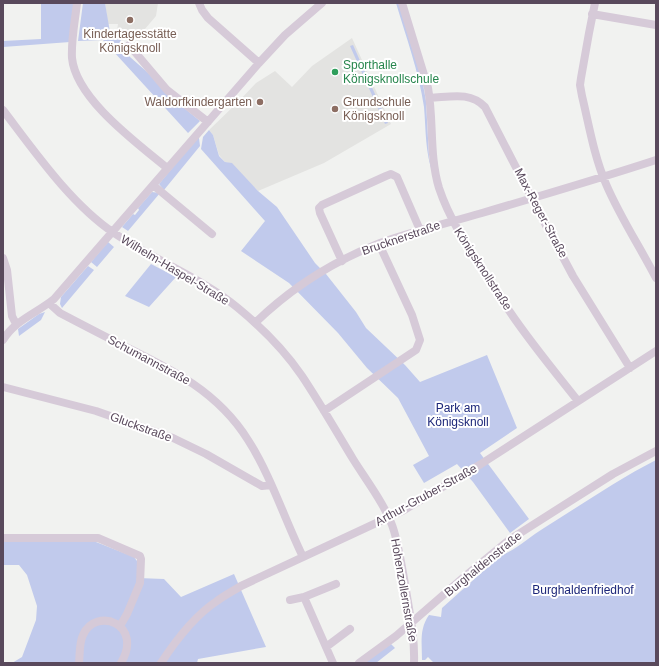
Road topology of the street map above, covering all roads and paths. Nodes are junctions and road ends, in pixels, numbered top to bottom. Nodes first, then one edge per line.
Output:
1 (77, 3) edge
2 (199, 3) edge
3 (322, 3) edge
4 (402, 3) edge
5 (595, 3) edge
6 (592, 14) junction
7 (656, 25) edge
8 (129, 45) dead end
9 (259, 63) junction
10 (430, 98) junction
11 (3, 110) edge
12 (208, 122) junction
13 (656, 160) edge
14 (167, 168) junction
15 (603, 177) junction
16 (153, 185) junction
17 (532, 198) junction
18 (453, 221) junction
19 (420, 230) junction
20 (112, 232) junction
21 (212, 234) dead end
22 (379, 244) junction
23 (3, 258) edge
24 (342, 261) junction
25 (656, 278) edge
26 (49, 303) junction
27 (255, 323) junction
28 (16, 324) junction
29 (3, 340) edge
30 (656, 351) edge
31 (630, 368) junction
32 (3, 387) edge
33 (578, 401) junction
34 (324, 411) junction
35 (656, 451) edge
36 (271, 485) junction
37 (388, 518) junction
38 (3, 538) edge
39 (303, 557) junction
40 (336, 584) dead end
41 (304, 597) junction
42 (290, 600) dead end
43 (411, 621) junction
44 (120, 626) junction
45 (350, 629) dead end
46 (326, 647) junction
47 (79, 663) edge
48 (121, 663) edge
49 (161, 663) edge
50 (333, 663) edge
51 (359, 663) edge
52 (414, 663) edge

1 - 14 street
2 - 9 street
3 - 9 street
4 - 10 street, Königsknollstraße
5 - 6 street
6 - 7 street
6 - 15 street
8 - 12 street
9 - 12 street
10 - 17 street, Max-Reger-Straße
10 - 18 street, Königsknollstraße
11 - 20 street, Wilhelm-Haspel-Straße
12 - 14 street
13 - 15 street, Brucknerstraße
14 - 16 street
15 - 17 street, Brucknerstraße
15 - 25 street
16 - 20 street
16 - 21 street
17 - 18 street, Brucknerstraße
17 - 31 street, Max-Reger-Straße
18 - 19 street, Brucknerstraße
18 - 33 street, Königsknollstraße
19 - 22 street, Brucknerstraße
19 - 24 street
20 - 26 street
20 - 27 street, Wilhelm-Haspel-Straße
22 - 24 street, Brucknerstraße
22 - 34 street
23 - 28 street
24 - 27 street, Brucknerstraße
26 - 28 street
26 - 36 street, Schumannstraße
27 - 34 street, Wilhelm-Haspel-Straße
28 - 29 street
30 - 31 street, Arthur-Gruber-Straße
31 - 33 street, Arthur-Gruber-Straße
32 - 36 street, Gluckstraße
33 - 37 street, Arthur-Gruber-Straße
34 - 37 street, Wilhelm-Haspel-Straße
35 - 43 street, Burghaldenstraße
36 - 39 street, Schumannstraße
37 - 39 street, Arthur-Gruber-Straße
37 - 43 street, Hohenzollernstraße
38 - 44 street
39 - 49 street, Arthur-Gruber-Straße
40 - 41 street
41 - 42 street
41 - 46 street
43 - 51 street, Burghaldenstraße
43 - 52 street, Hohenzollernstraße
44 - 47 street
44 - 48 street
45 - 46 street
46 - 50 street

